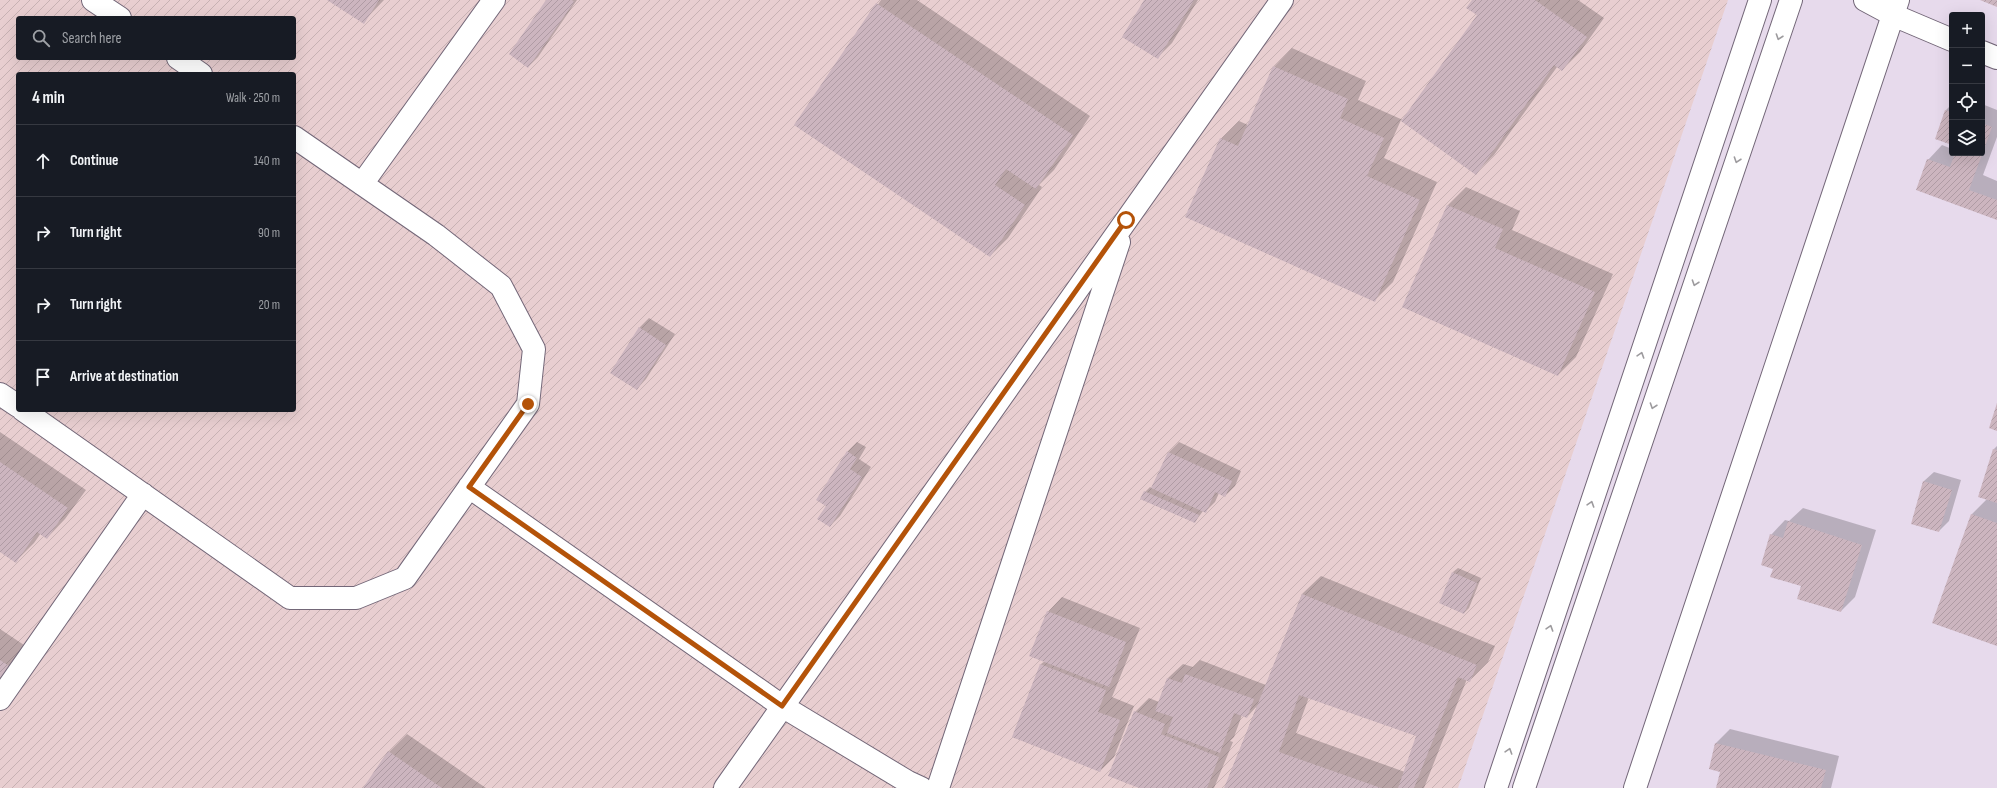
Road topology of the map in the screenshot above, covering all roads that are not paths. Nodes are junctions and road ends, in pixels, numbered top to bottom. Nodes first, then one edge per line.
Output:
1 (93, 0) edge
2 (494, 0) edge
3 (1282, 0) edge
4 (1760, 0) edge
5 (1791, 0) edge
6 (1865, 0) edge
7 (1896, 8) edge
8 (117, 16) edge
9 (1949, 38) edge
10 (1985, 53) edge
11 (1997, 58) edge
12 (181, 60) edge
13 (199, 72) edge
14 (296, 138) edge
15 (362, 184) junction
16 (1126, 220) junction
17 (0, 394) edge
18 (16, 405) edge
19 (26, 412) edge
20 (469, 487) junction
21 (143, 494) junction
22 (0, 700) edge
23 (782, 706) junction
24 (725, 788) edge
25 (921, 788) edge
26 (938, 788) edge
27 (1496, 788) edge
28 (1524, 788) edge
29 (1634, 788) edge

1 - 8 street
2 - 15 street
3 - 16 street
27 -> 4 street
5 -> 28 street
6 - 7 street
7 - 9 street
7 - 29 street
10 - 11 street
12 - 13 street
14 - 15 street
15 - 20 street
16 - 23 street
16 - 26 street
17 - 18 street
19 - 21 street
20 - 21 street
20 - 23 street
21 - 22 street
23 - 24 street
23 - 25 street

